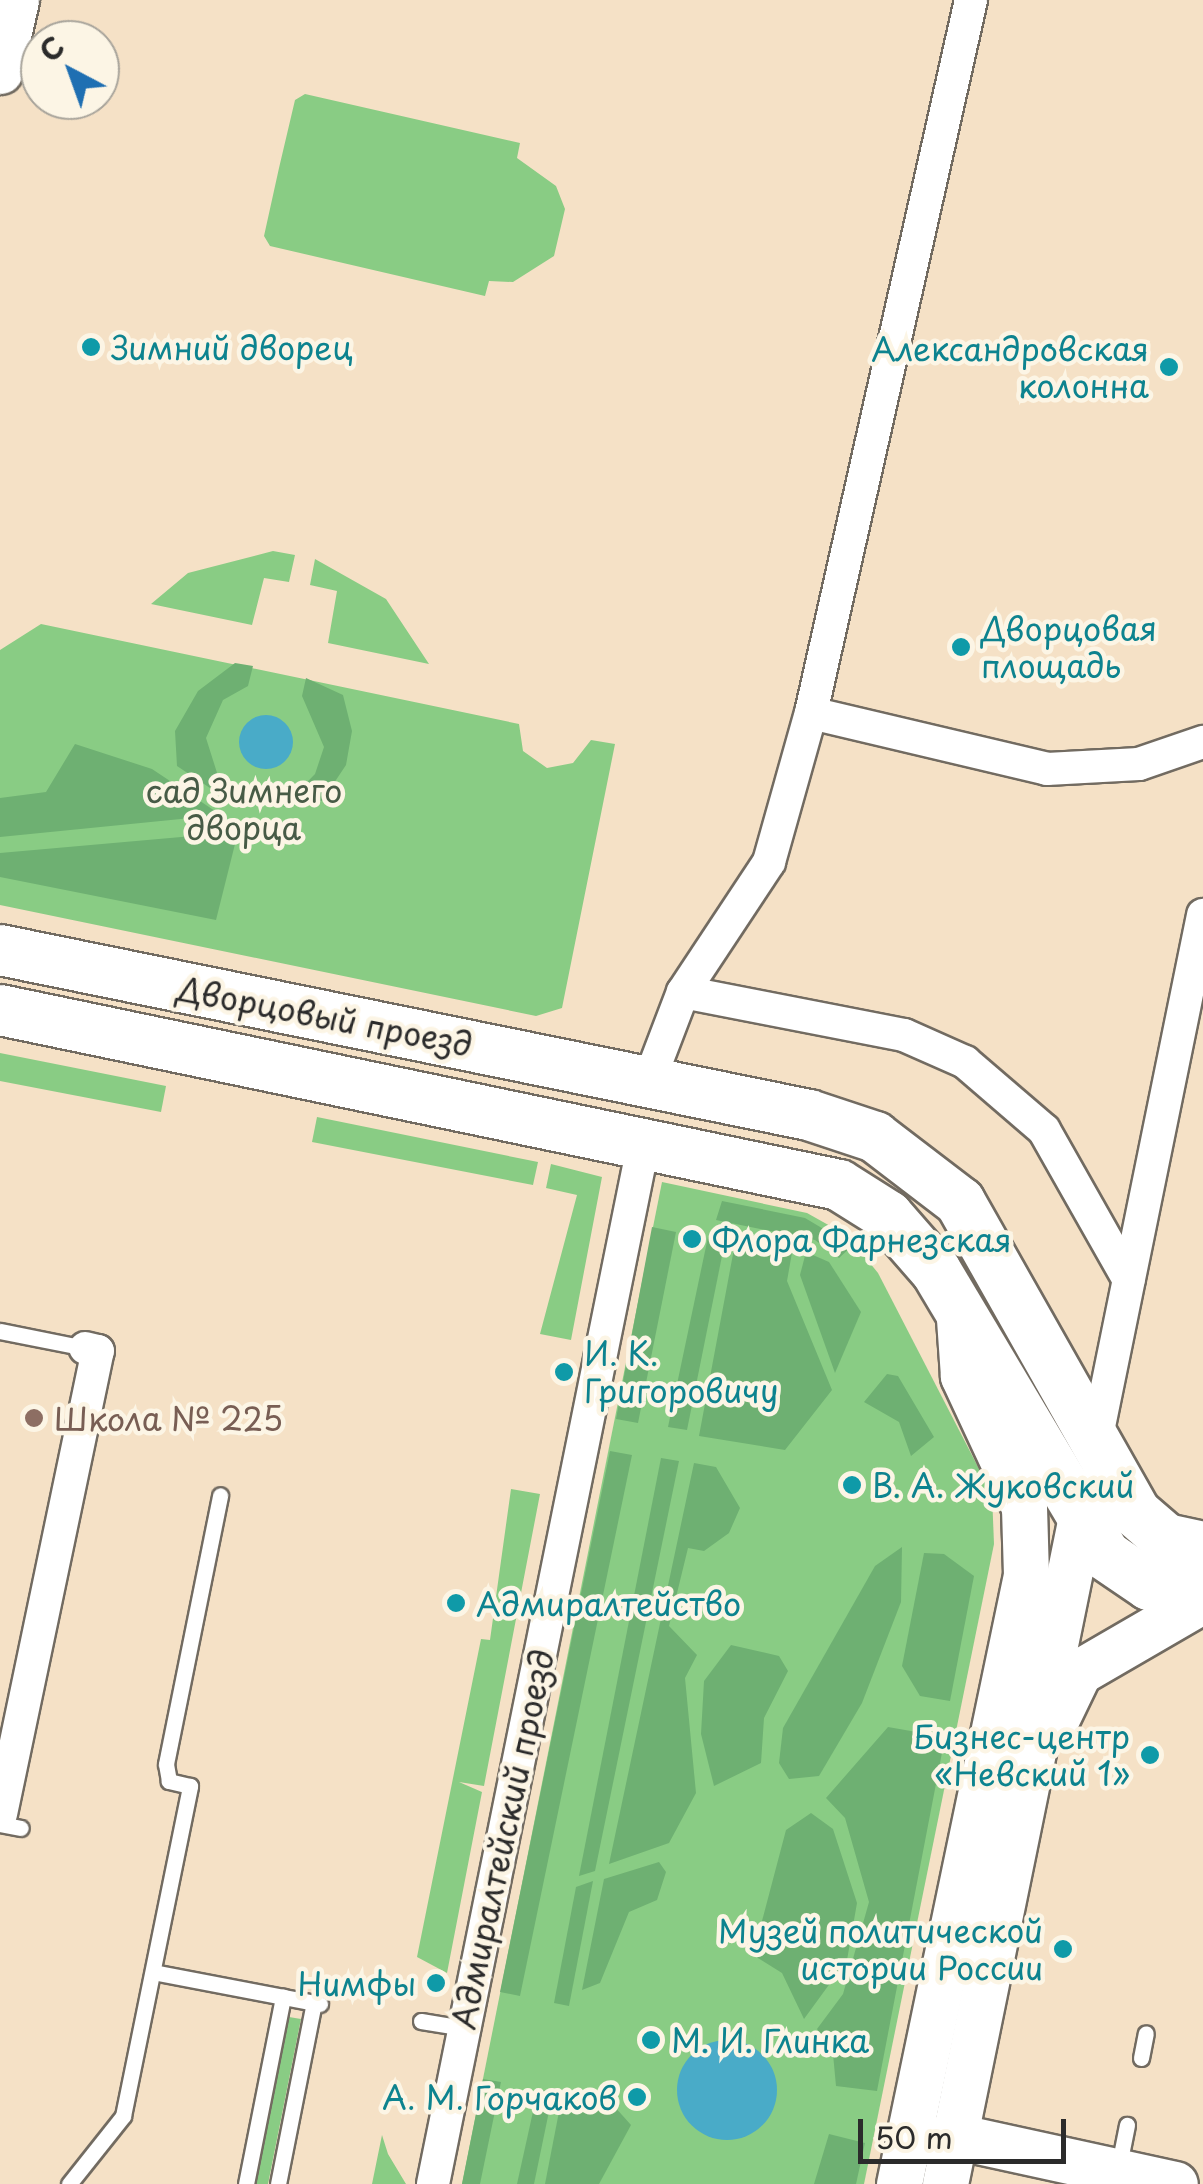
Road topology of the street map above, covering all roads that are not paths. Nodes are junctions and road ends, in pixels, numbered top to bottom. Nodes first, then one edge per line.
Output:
1 (16, 0) edge
2 (970, 0) edge
3 (0, 71) edge
4 (811, 713) junction
5 (1203, 742) edge
6 (1202, 924) edge
7 (0, 950) edge
8 (682, 992) junction
9 (0, 1010) edge
10 (649, 1081) junction
11 (644, 1141) junction
12 (1129, 1280) junction
13 (958, 1305) junction
14 (0, 1331) edge
15 (86, 1348) joint
16 (1095, 1446) junction
17 (220, 1495) dead end
18 (1080, 1518) junction
19 (1203, 1547) edge
20 (1203, 1592) edge
21 (1203, 1600) edge
22 (8, 1741) edge
23 (1032, 1753) junction
24 (11, 1821) edge
25 (0, 1824) edge
26 (153, 1972) junction
27 (283, 1997) junction
28 (421, 2021) dead end
29 (464, 2028) junction
30 (1146, 2033) dead end
31 (1141, 2058) dead end
32 (1127, 2125) dead end
33 (954, 2136) junction
34 (902, 2169) edge
35 (1116, 2178) edge
36 (69, 2184) edge
37 (246, 2184) edge
38 (278, 2184) edge
39 (432, 2184) edge
40 (945, 2184) edge
41 (1175, 2184) edge

1 - 3 main road
2 - 4 street
4 - 5 street
4 - 8 street
6 - 12 street
7 - 10 main road, Дворцовый проезд
8 - 10 street
8 - 12 street
9 - 11 main road, Дворцовый проезд
10 - 16 main road
11 - 13 main road
11 - 29 street, Адмиралтейский проезд
12 - 16 street
13 - 18 main road
13 - 34 main road
14 - 15 lane
15 - 22 street
16 - 18 main road
16 - 19 main road
17 - 26 lane
18 - 20 main road
18 - 23 main road
21 - 23 main road
22 - 24 street
23 - 33 main road
24 - 25 lane
26 - 27 lane
26 - 36 lane
27 - 37 lane
27 - 38 lane
28 - 29 lane
29 - 39 street, Адмиралтейский проезд
30 - 31 lane
32 - 35 lane
33 - 34 main road
33 - 35 main road
33 - 40 main road
35 - 41 main road

